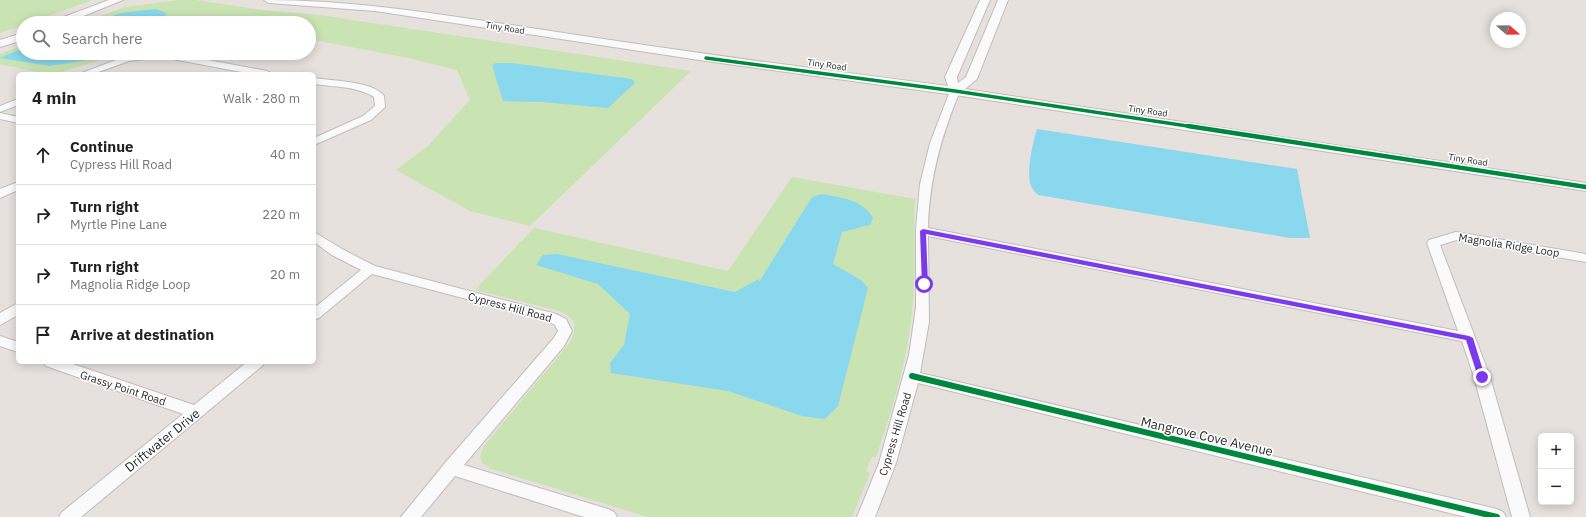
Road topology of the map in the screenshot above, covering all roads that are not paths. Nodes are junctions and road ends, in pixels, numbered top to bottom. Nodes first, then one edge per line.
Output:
1 (118, 0) edge
2 (269, 0) edge
3 (985, 0) edge
4 (1003, 0) edge
5 (76, 16) edge
6 (16, 38) edge
7 (0, 44) edge
8 (124, 60) edge
9 (194, 60) edge
10 (90, 72) edge
11 (256, 72) edge
12 (316, 82) edge
13 (955, 90) junction
14 (16, 103) edge
15 (0, 109) edge
16 (0, 116) edge
17 (16, 120) edge
18 (316, 141) edge
19 (16, 186) edge
20 (1586, 187) edge
21 (0, 194) edge
22 (923, 231) junction
23 (316, 237) edge
24 (1586, 258) edge
25 (370, 269) junction
26 (16, 309) edge
27 (316, 313) edge
28 (0, 320) edge
29 (1469, 338) junction
30 (0, 341) edge
31 (16, 346) edge
32 (57, 364) edge
33 (255, 364) edge
34 (912, 376) junction
35 (196, 412) junction
36 (451, 468) junction
37 (68, 517) edge
38 (410, 517) edge
39 (608, 517) edge
40 (866, 517) edge
41 (1497, 517) edge
42 (1521, 517) edge

1 - 5 street
2 - 13 street, Tiny Road
3 - 13 street
4 - 13 street
6 - 7 street
8 - 10 street
9 - 11 street
12 - 18 street
13 - 20 street, Tiny Road
13 - 22 street, Cypress Hill Road
14 - 15 street
16 - 17 street
19 - 21 street
22 - 29 street
22 - 34 street, Cypress Hill Road
23 - 25 street, Cypress Hill Road
24 - 29 street, Magnolia Ridge Loop
25 - 27 street
25 - 36 street, Cypress Hill Road
26 - 28 street
29 - 42 street, Magnolia Ridge Loop
30 - 31 street
32 - 35 street, Grassy Point Road
33 - 35 street, Driftwater Drive
34 - 40 street, Cypress Hill Road
34 - 41 street, Mangrove Cove Avenue
35 - 37 street, Driftwater Drive
36 - 38 street, Cypress Hill Road
36 - 39 street

